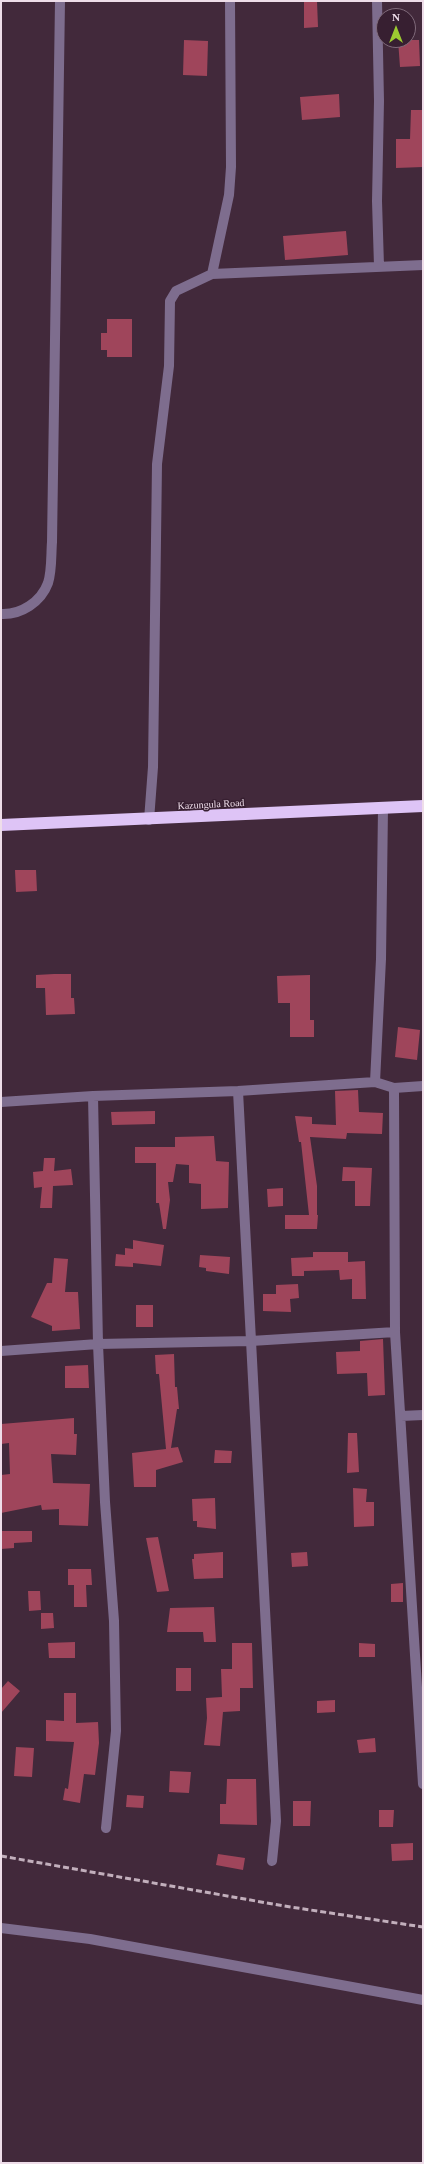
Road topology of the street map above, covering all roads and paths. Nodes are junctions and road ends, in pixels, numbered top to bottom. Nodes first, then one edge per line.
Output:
1 (60, 1) edge
2 (230, 1) edge
3 (377, 1) edge
4 (423, 265) edge
5 (379, 266) junction
6 (212, 274) junction
7 (1, 614) edge
8 (423, 806) edge
9 (383, 808) junction
10 (149, 820) junction
11 (1, 825) edge
12 (375, 1082) junction
13 (423, 1086) edge
14 (394, 1088) junction
15 (238, 1091) junction
16 (93, 1096) junction
17 (1, 1102) edge
18 (395, 1332) junction
19 (251, 1341) junction
20 (98, 1344) junction
21 (1, 1351) edge
22 (423, 1415) edge
23 (401, 1416) junction
24 (423, 1784) edge
25 (106, 1828) dead end
26 (272, 1861) dead end
27 (1, 1928) edge
28 (423, 2000) edge

1 - 7 street
2 - 6 street
3 - 5 street
4 - 5 street
5 - 6 street
6 - 10 street
8 - 9 highway, Kazungula Road
9 - 10 highway, Kazungula Road
9 - 12 street
10 - 11 highway, Kazungula Road
12 - 14 street
12 - 15 street
13 - 14 street
14 - 18 street
15 - 16 street
15 - 19 street
16 - 17 street
16 - 20 street
18 - 19 street
18 - 23 street
19 - 20 street
19 - 26 street
20 - 21 street
20 - 25 street
22 - 23 street
23 - 24 street
27 - 28 street

